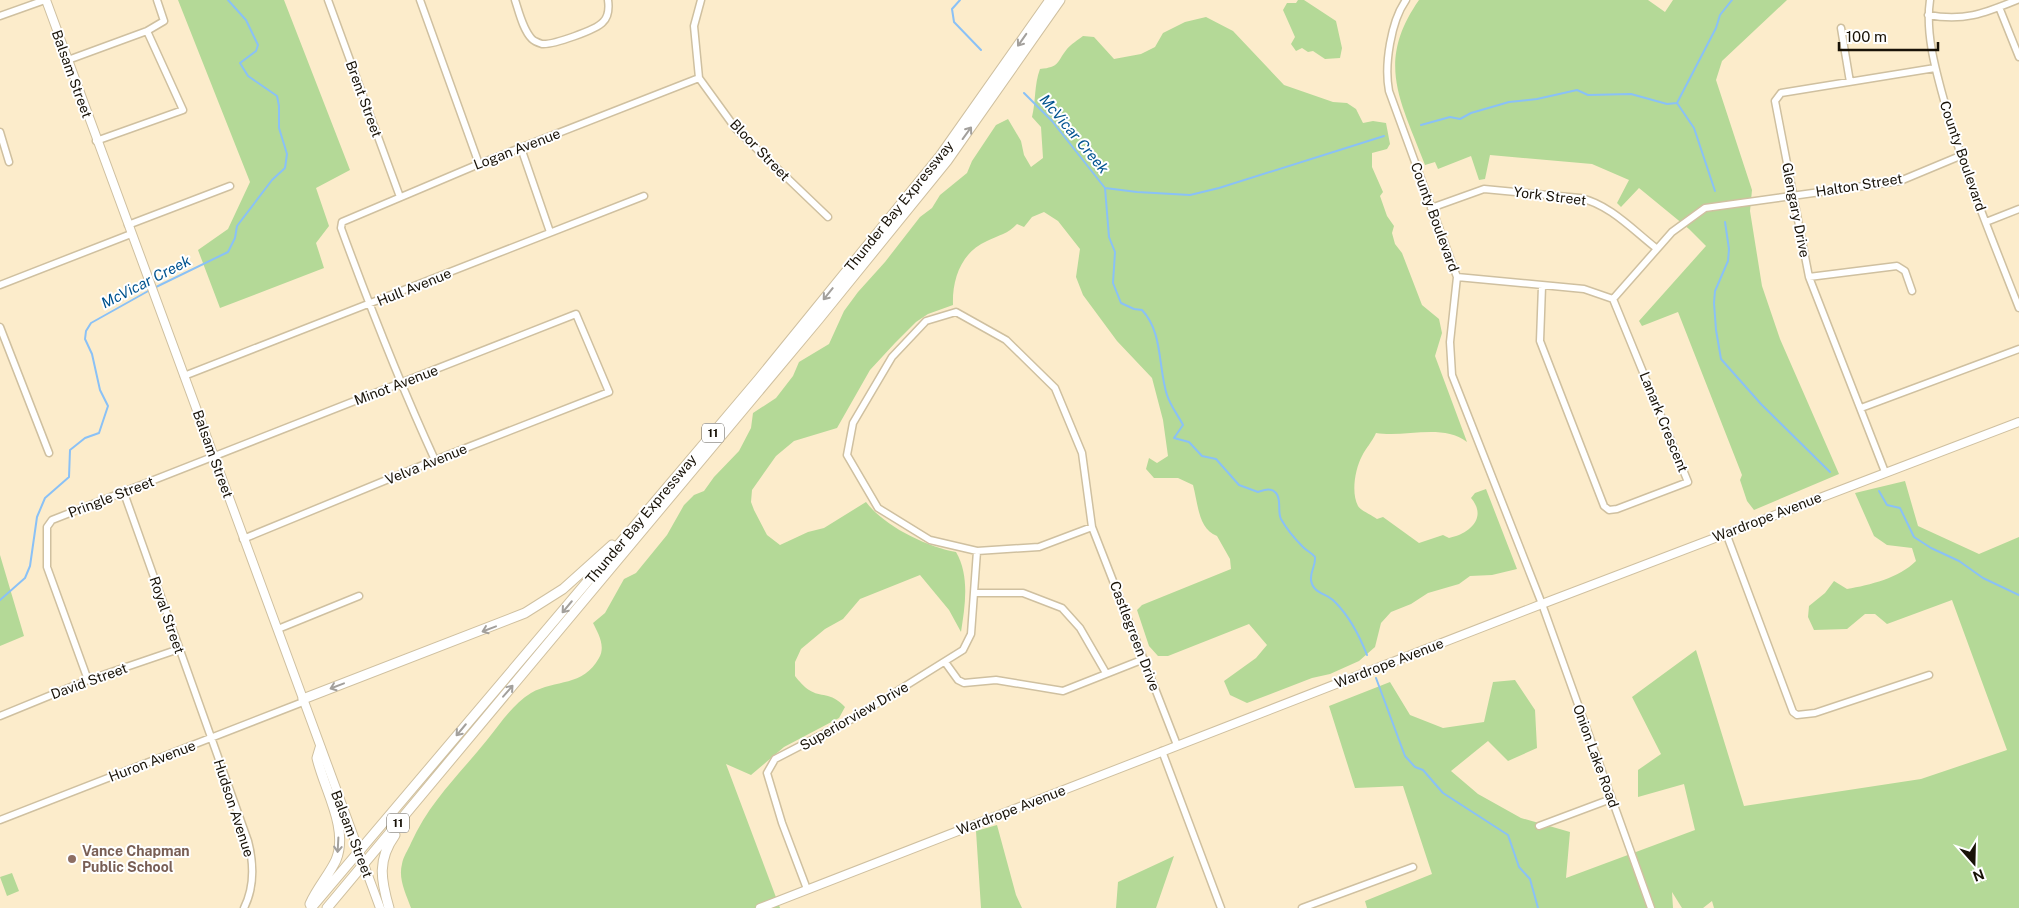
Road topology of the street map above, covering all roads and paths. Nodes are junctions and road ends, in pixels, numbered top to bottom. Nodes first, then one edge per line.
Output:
1 (45, 0) edge
2 (157, 0) edge
3 (328, 0) edge
4 (420, 0) edge
5 (515, 0) edge
6 (608, 0) edge
7 (701, 0) edge
8 (1050, 0) edge
9 (1060, 0) edge
10 (1930, 0) edge
11 (2017, 0) edge
12 (1403, 1) edge
13 (1999, 7) junction
14 (1928, 15) junction
15 (0, 16) edge
16 (1841, 28) dead end
17 (147, 31) junction
18 (2019, 57) edge
19 (68, 60) junction
20 (1935, 68) junction
21 (699, 78) junction
22 (1850, 82) junction
23 (0, 132) edge
24 (96, 141) junction
25 (521, 148) junction
26 (1960, 156) junction
27 (9, 162) dead end
28 (479, 164) junction
29 (230, 186) dead end
30 (1793, 195) junction
31 (644, 196) dead end
32 (400, 197) junction
33 (1431, 208) junction
34 (2019, 209) edge
35 (828, 217) dead end
36 (1986, 222) junction
37 (128, 225) junction
38 (550, 232) junction
39 (132, 234) junction
40 (1656, 248) junction
41 (1457, 277) junction
42 (1809, 277) junction
43 (0, 285) edge
44 (1542, 286) junction
45 (1912, 291) dead end
46 (1613, 299) junction
47 (369, 305) junction
48 (2019, 308) edge
49 (0, 327) edge
50 (2019, 349) edge
51 (184, 376) junction
52 (400, 384) junction
53 (608, 392) joint
54 (1861, 408) junction
55 (2019, 422) edge
56 (50, 453) dead end
57 (214, 456) junction
58 (435, 460) junction
59 (1885, 472) junction
60 (124, 493) junction
61 (646, 514) junction
62 (1092, 527) junction
63 (1726, 533) junction
64 (243, 539) junction
65 (977, 551) junction
66 (975, 593) junction
67 (359, 596) dead end
68 (1542, 604) junction
69 (278, 629) junction
70 (179, 649) junction
71 (1144, 659) junction
72 (945, 662) junction
73 (1106, 673) junction
74 (1929, 675) dead end
75 (88, 680) junction
76 (303, 701) junction
77 (0, 716) edge
78 (211, 738) junction
79 (1177, 745) junction
80 (320, 748) junction
81 (1162, 751) junction
82 (432, 782) junction
83 (1611, 799) junction
84 (0, 820) edge
85 (1539, 826) dead end
86 (358, 851) junction
87 (364, 864) junction
88 (1414, 867) dead end
89 (807, 890) junction
90 (244, 908) edge
91 (310, 908) edge
92 (327, 908) edge
93 (380, 908) edge
94 (389, 908) edge
95 (760, 908) edge
96 (1221, 908) edge
97 (1302, 908) edge
98 (1651, 908) edge

1 - 15 street
1 - 19 main road, Balsam Street
2 - 17 street
3 - 32 street, Brent Street
4 - 28 street
5 - 6 street
7 - 21 street
8 -> 61 highway, Thunder Bay Expressway / 11
82 -> 9 highway, Thunder Bay Expressway / 11
10 - 14 street, County Boulevard
11 - 13 street
12 - 33 street, County Boulevard
13 - 14 street
13 - 18 street
14 - 20 street, County Boulevard
16 - 22 street
17 - 19 street
17 - 24 street
19 - 24 main road, Balsam Street
20 - 22 street, Glengary Drive
20 - 26 street, County Boulevard
21 - 25 street, Logan Avenue
21 - 35 street, Bloor Street
22 - 30 street, Glengary Drive
23 - 27 street
24 - 37 main road, Balsam Street
25 - 28 street, Logan Avenue
25 - 38 street
26 - 30 street, Halton Street
26 - 36 street, County Boulevard
28 - 32 street, Logan Avenue
29 - 37 street
30 - 40 street, Halton Street
30 - 42 street, Glengary Drive
31 - 38 street, Hull Avenue
32 - 47 street, Logan Avenue
33 - 40 street, York Street
33 - 41 street, County Boulevard
34 - 36 street
36 - 48 street, County Boulevard
37 - 39 main road, Balsam Street
38 - 47 street, Hull Avenue
39 - 43 street
39 - 51 main road, Balsam Street
40 - 46 street, Halton Street
41 - 44 street
41 - 68 street, County Boulevard
42 - 45 street
42 - 54 street, Glengary Drive
44 - 46 street
44 - 46 street, Lanark Crescent
47 - 51 street, Hull Avenue
47 - 52 street
49 - 56 street
50 - 54 street
51 - 57 main road, Balsam Street
52 - 53 street, Minot Avenue
52 - 57 street, Minot Avenue
52 - 58 street
53 - 58 street, Velva Avenue
54 - 59 street, Glengary Drive
55 - 59 main road, Wardrope Avenue
57 - 60 street, Pringle Street
57 - 64 main road, Balsam Street
58 - 64 street, Velva Avenue
59 - 63 main road, Wardrope Avenue
60 - 70 street, Royal Street
60 - 75 street, Pringle Street
61 -> 76 highway
61 -> 86 highway, Thunder Bay Expressway / 11
62 - 65 street, Castlegreen Drive
62 - 65 street, Castlegreen Drive
62 - 71 street, Castlegreen Drive
63 - 68 main road, Wardrope Avenue
63 - 74 street
64 - 69 main road, Balsam Street
65 - 66 street, Superiorview Drive
66 - 72 street, Superiorview Drive
66 - 73 street
67 - 69 street
68 - 79 main road, Wardrope Avenue
68 - 83 street, Onion Lake Road
69 - 76 main road, Balsam Street
70 - 75 street, David Street
70 - 78 street, Royal Street
71 - 73 street
71 - 79 street, Castlegreen Drive
72 - 73 street
72 - 89 street, Superiorview Drive
75 - 77 street, David Street
76 - 78 street, Huron Avenue
76 - 80 main road, Balsam Street
78 - 84 street, Huron Avenue
78 - 90 street, Hudson Avenue
79 - 81 main road, Wardrope Avenue
80 - 86 main road, Balsam Street
80 -> 91 highway
81 - 89 main road, Wardrope Avenue
81 - 96 street
82 - 87 highway, Thunder Bay Expressway / 11
82 - 94 highway
83 - 85 street
83 - 98 street, Onion Lake Road
86 - 87 main road, Balsam Street
86 - 91 highway, Thunder Bay Expressway / 11
87 - 92 highway, Thunder Bay Expressway / 11
87 - 93 main road, Balsam Street
88 - 97 street
89 - 95 main road, Wardrope Avenue

